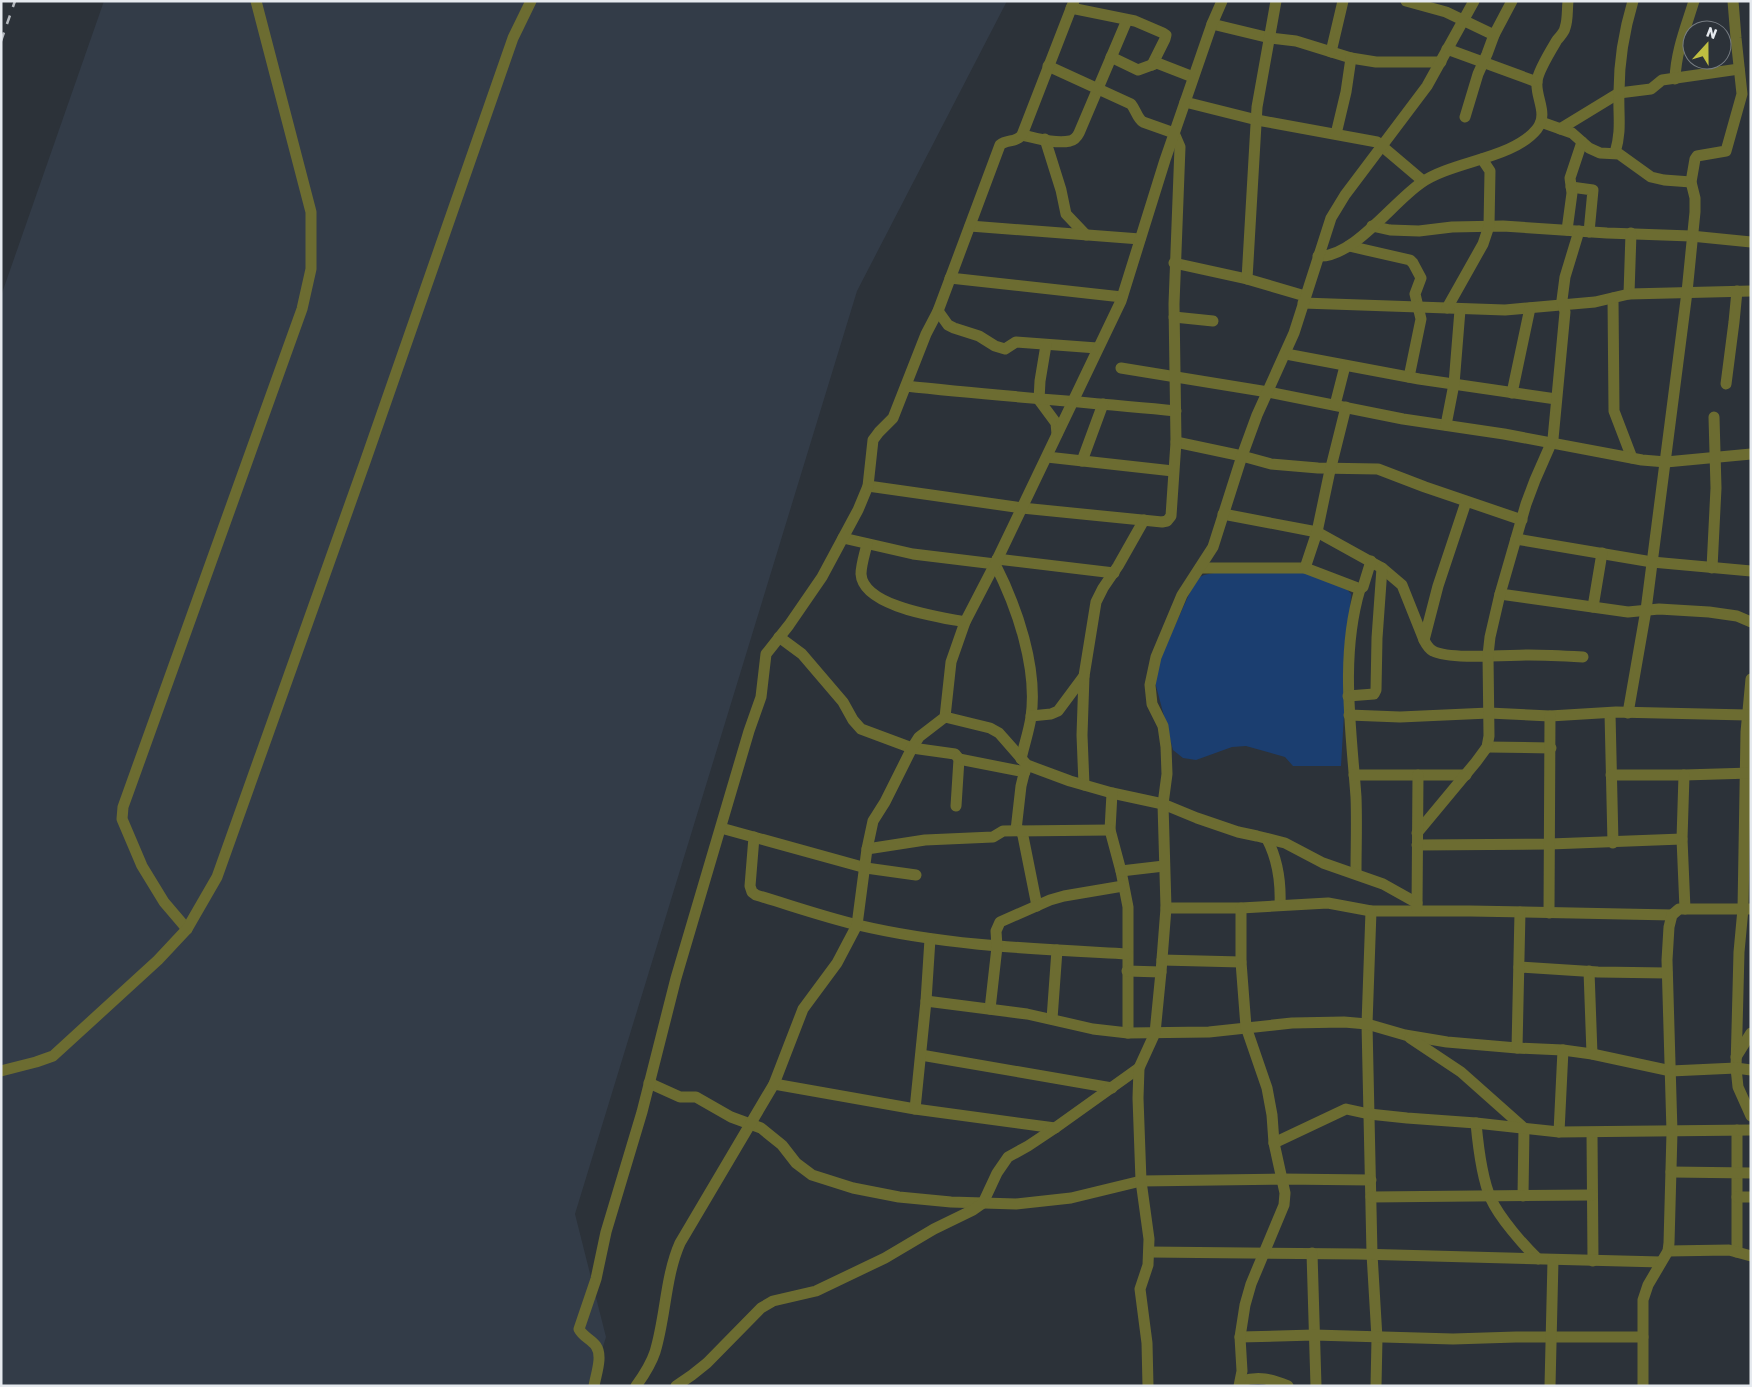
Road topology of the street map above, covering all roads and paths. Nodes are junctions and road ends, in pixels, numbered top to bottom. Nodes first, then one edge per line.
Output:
1 (256, 1) edge
2 (531, 1) edge
3 (1222, 1) edge
4 (1276, 1) edge
5 (1343, 1) edge
6 (1406, 1) edge
7 (1474, 1) edge
8 (1512, 1) edge
9 (1568, 1) edge
10 (1632, 1) edge
11 (1694, 1) edge
12 (1734, 1) edge
13 (1072, 5) edge
14 (1127, 20) junction
15 (1463, 20) junction
16 (1212, 24) junction
17 (1494, 35) junction
18 (1270, 38) junction
19 (1447, 49) junction
20 (1331, 52) junction
21 (1111, 57) junction
22 (1351, 58) junction
23 (1441, 62) junction
24 (1483, 62) junction
25 (1152, 64) junction
26 (1048, 66) junction
27 (1739, 69) junction
28 (1194, 76) junction
29 (1675, 79) junction
30 (1537, 82) junction
31 (1098, 88) junction
32 (1618, 93) junction
33 (1746, 94) edge
34 (1185, 102) junction
35 (1465, 118) dead end
36 (1256, 120) junction
37 (1541, 122) junction
38 (1560, 129) junction
39 (1174, 133) junction
40 (1336, 134) junction
41 (1022, 135) junction
42 (1045, 139) junction
43 (1582, 142) junction
44 (1382, 145) junction
45 (1615, 153) junction
46 (1482, 159) junction
47 (1423, 181) junction
48 (1691, 182) junction
49 (1571, 187) junction
50 (970, 226) junction
51 (1372, 226) junction
52 (1489, 226) junction
53 (1567, 230) junction
54 (1584, 231) junction
55 (1631, 233) junction
56 (1086, 235) junction
57 (1691, 236) junction
58 (1140, 239) junction
59 (1751, 242) edge
60 (1349, 246) junction
61 (1318, 256) junction
62 (1174, 263) junction
63 (950, 278) junction
64 (1247, 279) junction
65 (1737, 291) junction
66 (1687, 292) junction
67 (1751, 292) edge
68 (1629, 294) junction
69 (1122, 297) junction
70 (1613, 298) junction
71 (1304, 300) junction
72 (1418, 306) junction
73 (1564, 306) junction
74 (1447, 308) junction
75 (1530, 308) junction
76 (1460, 310) junction
77 (938, 311) junction
78 (1174, 318) junction
79 (1212, 321) dead end
80 (1046, 345) junction
81 (1097, 348) junction
82 (1286, 354) junction
83 (1345, 366) junction
84 (1121, 368) dead end
85 (1175, 377) junction
86 (1409, 377) junction
87 (1454, 384) junction
88 (1726, 384) dead end
89 (906, 386) junction
90 (1268, 392) junction
91 (1512, 393) junction
92 (1556, 399) junction
93 (1039, 400) junction
94 (1073, 401) junction
95 (1103, 404) junction
96 (1340, 406) junction
97 (1176, 411) junction
98 (1714, 417) dead end
99 (1446, 426) junction
100 (1057, 434) junction
101 (1176, 442) junction
102 (1551, 444) junction
103 (1751, 454) edge
104 (1242, 456) junction
105 (1716, 456) junction
106 (1047, 457) junction
107 (1632, 458) junction
108 (1082, 461) junction
109 (1666, 462) junction
110 (1330, 468) junction
111 (1173, 471) junction
112 (868, 486) junction
113 (1466, 502) junction
114 (1022, 508) junction
115 (1223, 514) junction
116 (1144, 520) junction
117 (1522, 520) junction
118 (1317, 532) junction
119 (843, 538) junction
120 (1516, 539) junction
121 (867, 544) junction
122 (1602, 553) junction
123 (1371, 561) junction
124 (996, 562) junction
125 (1652, 562) junction
126 (1200, 568) junction
127 (1305, 568) junction
128 (1382, 568) junction
129 (1712, 568) junction
130 (1751, 571) edge
131 (1114, 573) junction
132 (1360, 589) junction
133 (1500, 594) junction
134 (1594, 608) junction
135 (1646, 610) junction
136 (964, 622) junction
137 (1751, 622) edge
138 (780, 637) junction
139 (1424, 640) junction
140 (1488, 656) junction
141 (1583, 657) dead end
142 (1084, 676) junction
143 (1751, 679) edge
144 (1348, 696) junction
145 (1488, 713) junction
146 (1610, 713) junction
147 (1628, 713) junction
148 (1349, 715) junction
149 (1747, 715) junction
150 (1031, 716) junction
151 (1550, 716) junction
152 (945, 717) junction
153 (1487, 747) junction
154 (912, 748) junction
155 (1551, 748) junction
156 (959, 759) junction
157 (1024, 765) junction
158 (1748, 773) edge
159 (1354, 774) junction
160 (1418, 775) junction
161 (1466, 775) junction
162 (1611, 775) junction
163 (1684, 775) junction
164 (1084, 785) junction
165 (1112, 793) junction
166 (1163, 804) junction
167 (956, 806) dead end
168 (721, 828) junction
169 (1019, 830) junction
170 (1110, 830) junction
171 (1417, 833) junction
172 (754, 837) junction
173 (1267, 839) junction
174 (1682, 839) junction
175 (1613, 843) junction
176 (1550, 844) junction
177 (1417, 845) junction
178 (868, 849) junction
179 (1164, 866) junction
180 (866, 868) junction
181 (1121, 871) junction
182 (1356, 873) junction
183 (916, 875) dead end
184 (1123, 886) junction
185 (1280, 904) junction
186 (1037, 906) junction
187 (1417, 907) junction
188 (1166, 908) junction
189 (1241, 908) junction
190 (1684, 909) junction
191 (1747, 909) edge
192 (1371, 911) junction
193 (1520, 912) junction
194 (1548, 913) junction
195 (1672, 915) junction
196 (858, 925) junction
197 (186, 928) junction
198 (930, 939) junction
199 (997, 947) junction
200 (1057, 950) junction
201 (1745, 952) edge
202 (1127, 954) junction
203 (1242, 962) junction
204 (1162, 966) junction
205 (1519, 966) junction
206 (1127, 971) junction
207 (1589, 971) junction
208 (1667, 973) junction
209 (926, 1001) junction
210 (990, 1009) junction
211 (1052, 1019) junction
212 (1367, 1024) junction
213 (1246, 1027) junction
214 (1128, 1033) junction
215 (1155, 1033) junction
216 (1751, 1033) edge
217 (1405, 1035) junction
218 (1517, 1048) junction
219 (1563, 1050) junction
220 (1592, 1054) junction
221 (921, 1055) junction
222 (1736, 1063) junction
223 (1139, 1068) junction
224 (1751, 1070) edge
225 (1, 1071) edge
226 (1670, 1071) junction
227 (649, 1083) junction
228 (774, 1084) junction
229 (1112, 1088) junction
230 (915, 1109) junction
231 (1369, 1114) junction
232 (1751, 1116) edge
233 (1476, 1123) junction
234 (749, 1124) junction
235 (1056, 1128) junction
236 (1524, 1128) junction
237 (1736, 1130) junction
238 (1751, 1130) edge
239 (1559, 1132) junction
240 (1672, 1132) junction
241 (1592, 1133) junction
242 (1274, 1144) junction
243 (1671, 1172) junction
244 (1737, 1173) junction
245 (1751, 1173) edge
246 (1282, 1179) junction
247 (1371, 1180) junction
248 (1141, 1181) junction
249 (1592, 1195) junction
250 (1523, 1196) junction
251 (1371, 1197) junction
252 (1490, 1197) junction
253 (1737, 1197) junction
254 (1751, 1197) edge
255 (984, 1203) junction
256 (1668, 1251) junction
257 (1149, 1252) junction
258 (1737, 1252) junction
259 (1264, 1253) junction
260 (1312, 1253) junction
261 (1372, 1254) junction
262 (1751, 1256) edge
263 (1538, 1260) junction
264 (1553, 1260) junction
265 (1593, 1261) junction
266 (1662, 1262) junction
267 (1314, 1335) junction
268 (1240, 1337) junction
269 (1551, 1337) junction
270 (1378, 1338) junction
271 (1643, 1338) junction
272 (1240, 1384) edge
273 (594, 1386) edge
274 (636, 1386) edge
275 (676, 1386) edge
276 (1148, 1386) edge
277 (1288, 1386) edge
278 (1316, 1386) edge
279 (1376, 1386) edge
280 (1550, 1386) edge
281 (1643, 1386) edge

1 - 197 street
2 - 197 street
3 - 16 street
4 - 18 street
5 - 20 street
6 - 15 street
7 - 15 street
8 - 17 street
9 - 30 street
10 - 32 street
11 - 29 street
12 - 27 street
13 - 14 street
13 - 26 street
14 - 21 street
14 - 25 street
15 - 17 street
15 - 19 street
16 - 18 street
16 - 28 street
17 - 24 street
18 - 20 street
18 - 36 street
19 - 23 street
19 - 24 street
20 - 22 street
21 - 25 street
21 - 31 street
22 - 23 street
22 - 40 street
23 - 44 street
24 - 30 street
24 - 35 street
25 - 28 street
26 - 31 street
26 - 41 street
27 - 29 street
27 - 33 street
28 - 34 street
29 - 32 street
30 - 37 street
31 - 39 street
31 - 42 street
32 - 38 street
32 - 45 street
33 - 48 street
34 - 36 street
34 - 39 street
36 - 40 street
36 - 64 street
37 - 38 street
37 - 46 street
38 - 43 street
39 - 58 street
39 - 62 street
40 - 44 street
41 - 42 street
41 - 50 street
42 - 56 street
43 - 45 street
43 - 49 street
44 - 47 street
44 - 61 street
45 - 48 street
46 - 47 street
46 - 52 street
47 - 51 street
48 - 57 street
49 - 53 street
49 - 54 street
50 - 56 street
50 - 63 street
51 - 52 street
51 - 60 street
52 - 53 street
52 - 74 street
53 - 54 street
54 - 55 street
54 - 73 street
55 - 57 street
55 - 68 street
56 - 58 street
57 - 59 street
57 - 66 street
58 - 69 street
60 - 61 street
60 - 72 street
61 - 71 street
62 - 64 street
62 - 78 street
63 - 69 street
63 - 77 street
64 - 71 street
65 - 66 street
65 - 67 street
65 - 88 street
66 - 68 street
66 - 109 street
68 - 70 street
69 - 81 street
70 - 73 street
70 - 107 street
71 - 72 street
71 - 82 street
72 - 74 street
72 - 86 street
73 - 75 street
73 - 92 street
74 - 76 street
75 - 76 street
75 - 91 street
76 - 87 street
77 - 80 street
77 - 89 street
78 - 79 street
78 - 85 street
80 - 81 street
80 - 93 street
81 - 94 street
82 - 83 street
82 - 90 street
83 - 86 street
83 - 96 street
84 - 85 street
85 - 90 street
85 - 97 street
86 - 87 street
87 - 91 street
87 - 99 street
89 - 93 street
89 - 112 street
90 - 96 street
90 - 104 street
91 - 92 street
92 - 102 street
93 - 94 street
93 - 100 street
94 - 95 street
94 - 100 street
95 - 97 street
95 - 108 street
96 - 99 street
96 - 110 street
97 - 101 street
98 - 105 street
99 - 102 street
100 - 106 street
101 - 104 street
101 - 111 street
102 - 107 street
102 - 117 street
103 - 105 street
104 - 110 street
104 - 115 street
105 - 109 street
105 - 129 street
106 - 108 street
106 - 114 street
107 - 109 street
108 - 111 street
109 - 125 street
110 - 113 street
110 - 118 street
111 - 116 street
112 - 114 street
112 - 119 street
113 - 117 street
113 - 139 street
114 - 116 street
114 - 124 street
115 - 118 street
115 - 126 street
116 - 131 street
117 - 120 street
118 - 123 street
118 - 127 street
119 - 121 street
119 - 138 street
120 - 122 street
120 - 133 street
121 - 124 street
121 - 136 street
122 - 125 street
122 - 134 street
123 - 128 street
123 - 132 street
124 - 131 street
124 - 136 street
124 - 150 street
125 - 129 street
125 - 135 street
126 - 127 street
126 - 166 street
127 - 132 street
128 - 139 street
128 - 144 street
129 - 130 street
131 - 142 street
132 - 144 street
133 - 134 street
133 - 140 street
134 - 135 street
135 - 137 street
135 - 147 street
136 - 152 street
138 - 154 street
138 - 168 street
139 - 140 street
140 - 141 street
140 - 145 street
142 - 150 street
142 - 164 street
143 - 149 street
144 - 148 street
145 - 148 street
145 - 151 street
145 - 153 street
146 - 147 street
146 - 151 street
146 - 162 street
147 - 149 street
148 - 159 street
149 - 158 street
150 - 157 street
151 - 155 street
152 - 154 street
152 - 157 street
153 - 155 street
153 - 161 street
154 - 156 street
154 - 178 street
155 - 176 street
156 - 157 street
156 - 167 street
157 - 164 street
157 - 169 street
158 - 163 street
158 - 191 street
159 - 160 street
159 - 182 street
160 - 161 street
160 - 171 street
161 - 171 street
162 - 163 street
162 - 175 street
163 - 174 street
164 - 165 street
165 - 166 street
165 - 170 street
166 - 173 street
166 - 179 street
168 - 172 street
168 - 227 street
169 - 170 street
169 - 178 street
169 - 186 street
170 - 181 street
171 - 177 street
172 - 180 street
172 - 196 street
173 - 182 street
173 - 185 street
174 - 175 street
174 - 190 street
175 - 176 street
176 - 177 street
176 - 194 street
177 - 187 street
178 - 180 street
179 - 181 street
179 - 188 street
180 - 183 street
180 - 196 street
181 - 184 street
182 - 187 street
184 - 186 street
184 - 202 street
185 - 189 street
185 - 192 street
186 - 199 street
187 - 192 street
187 - 193 street
188 - 189 street
188 - 204 street
189 - 203 street
190 - 191 street
190 - 195 street
191 - 201 street
192 - 212 street
193 - 194 street
193 - 205 street
194 - 195 street
195 - 208 street
196 - 198 street
196 - 228 street
197 - 225 street
198 - 199 street
198 - 209 street
199 - 200 street
199 - 210 street
200 - 202 street
200 - 211 street
201 - 222 street
202 - 206 street
203 - 204 street
203 - 213 street
204 - 206 street
204 - 215 street
205 - 207 street
205 - 218 street
206 - 214 street
207 - 208 street
207 - 220 street
208 - 226 street
209 - 210 street
209 - 221 street
210 - 211 street
211 - 214 street
212 - 213 street
212 - 217 street
212 - 231 street
213 - 215 street
213 - 242 street
214 - 215 street
215 - 223 street
216 - 222 street
217 - 218 street
217 - 236 street
218 - 219 street
219 - 220 street
219 - 239 street
220 - 226 street
221 - 229 street
221 - 230 street
222 - 224 street
222 - 226 street
222 - 232 street
223 - 229 street
223 - 248 street
226 - 240 street
227 - 234 street
227 - 273 street
228 - 230 street
228 - 234 street
229 - 235 street
230 - 235 street
231 - 233 street
231 - 242 street
231 - 247 street
233 - 236 street
233 - 252 street
234 - 255 street
234 - 274 street
235 - 255 street
236 - 239 street
236 - 250 street
237 - 238 street
237 - 240 street
237 - 244 street
239 - 241 street
240 - 241 street
240 - 243 street
241 - 249 street
242 - 246 street
243 - 244 street
243 - 256 street
244 - 245 street
244 - 253 street
246 - 247 street
246 - 248 street
246 - 259 street
247 - 251 street
248 - 255 street
248 - 257 street
249 - 250 street
249 - 265 street
250 - 252 street
251 - 252 street
251 - 261 street
252 - 263 street
253 - 254 street
253 - 258 street
255 - 275 street
256 - 258 street
256 - 266 street
257 - 259 street
257 - 276 street
258 - 262 street
259 - 260 street
259 - 268 street
260 - 261 street
260 - 267 street
261 - 263 street
261 - 270 street
263 - 264 street
264 - 265 street
264 - 269 street
265 - 266 street
266 - 271 street
267 - 268 street
267 - 270 street
267 - 278 street
268 - 272 street
269 - 270 street
269 - 271 street
269 - 280 street
270 - 279 street
271 - 281 street
272 - 277 street

